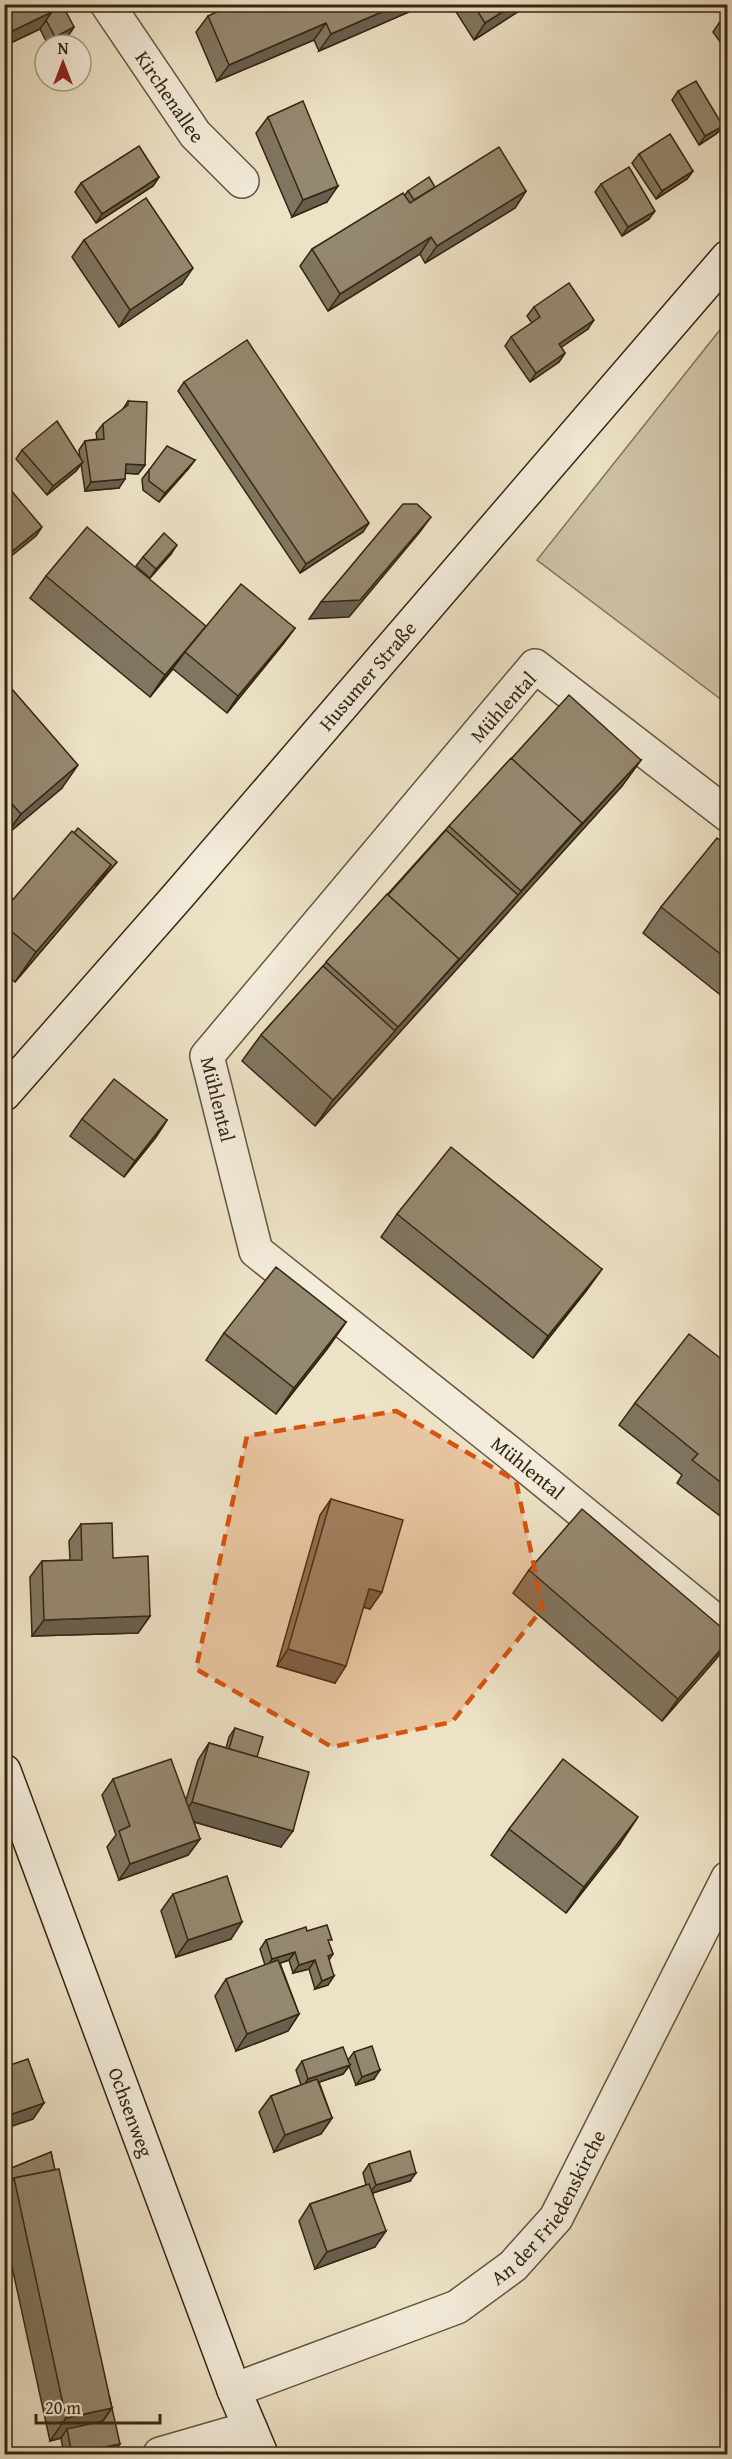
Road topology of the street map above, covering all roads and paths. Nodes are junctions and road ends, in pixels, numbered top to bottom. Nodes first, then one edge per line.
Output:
1 (107, 4) edge
2 (242, 181) dead end
3 (728, 257) edge
4 (728, 815) edge
5 (4, 1094) edge
6 (728, 1631) edge
7 (4, 1771) edge
8 (728, 1878) edge
9 (234, 2390) junction
10 (255, 2441) edge
11 (160, 2454) edge

1 - 2 street, Kirchenallee
3 - 5 street, Husumer Straße
4 - 6 street, Mühlental
7 - 9 street, Ochsenweg
8 - 9 street, An der Friedenskirche
9 - 10 street, Ochsenweg
10 - 11 street

